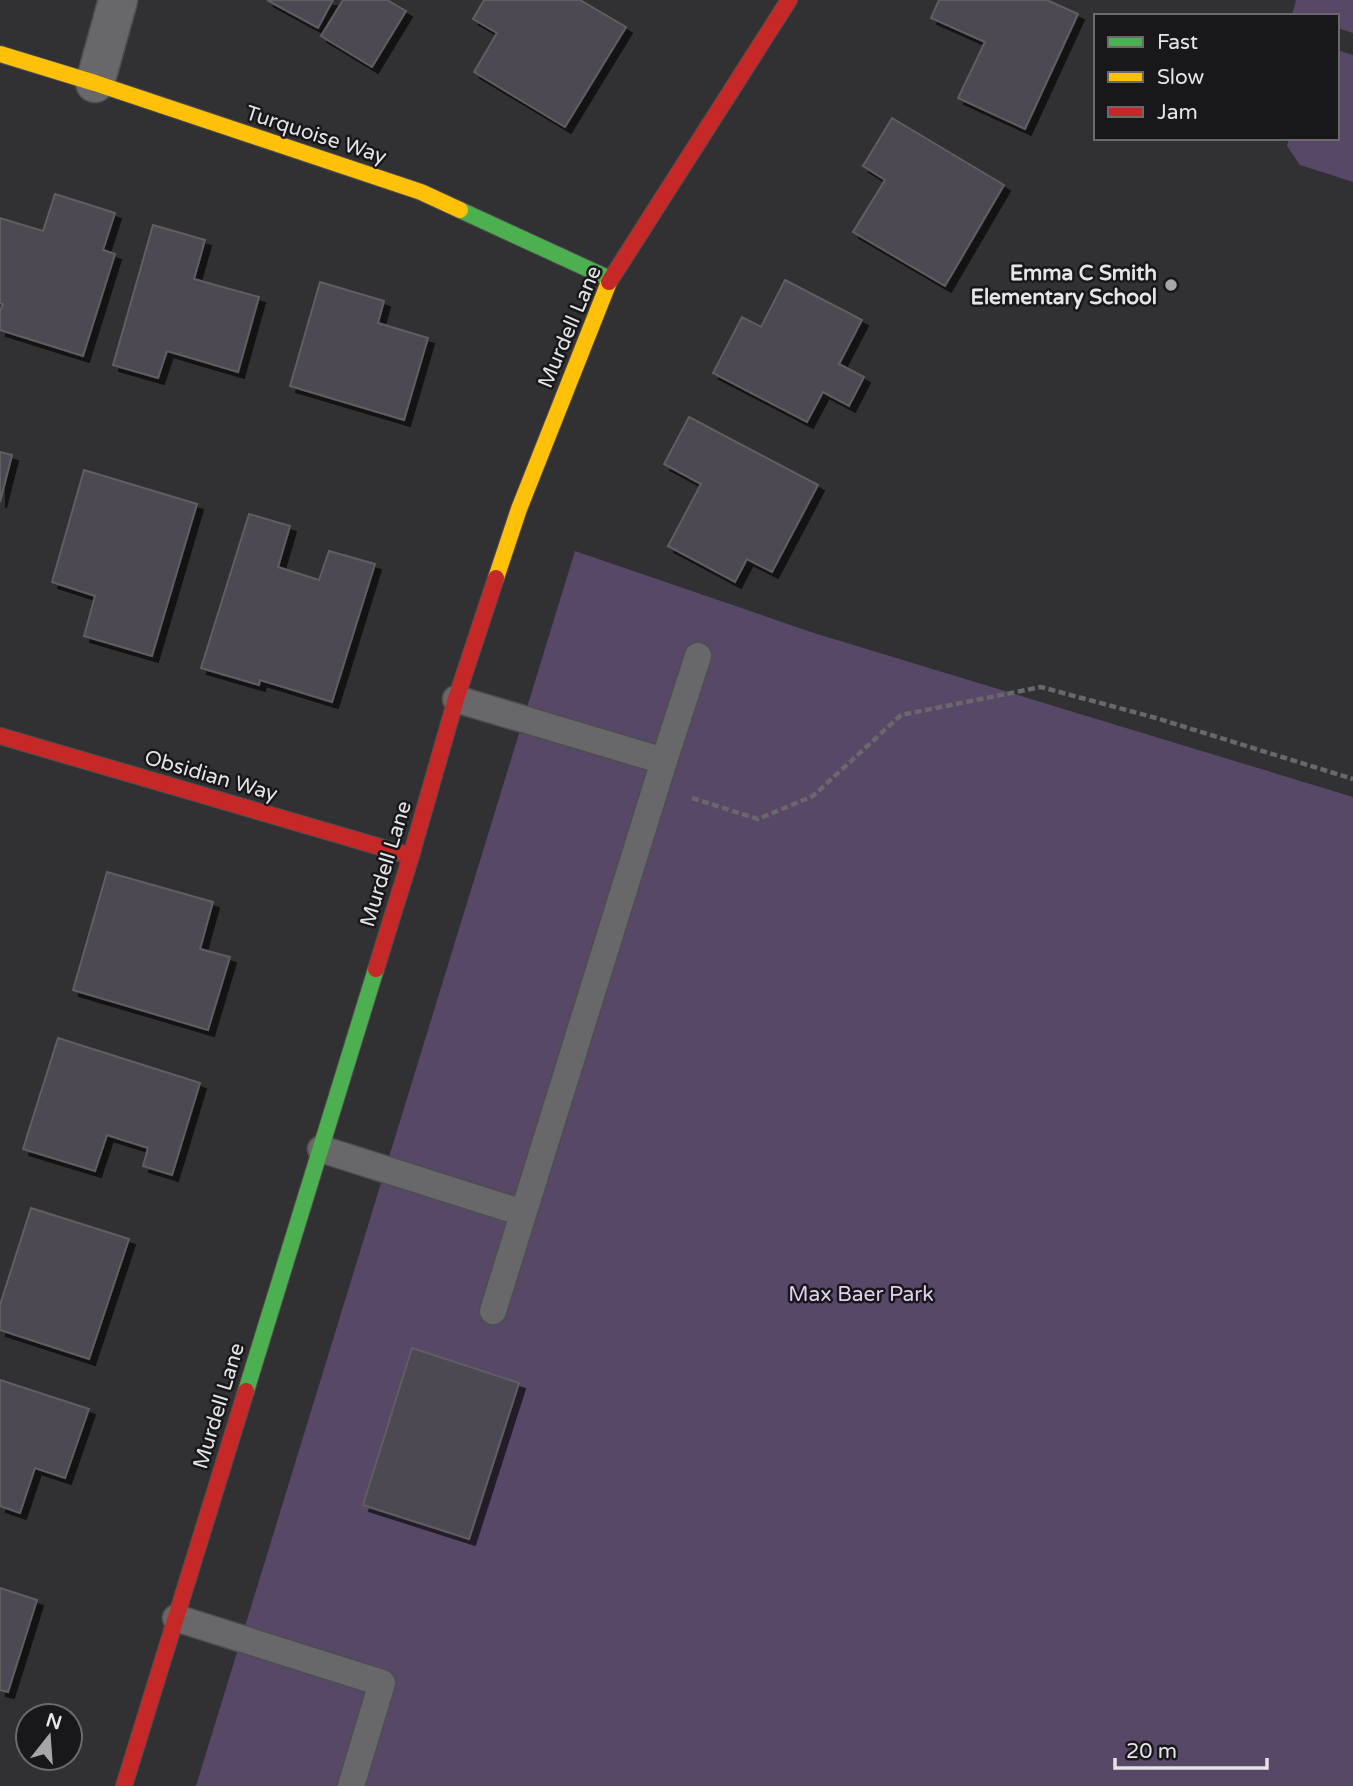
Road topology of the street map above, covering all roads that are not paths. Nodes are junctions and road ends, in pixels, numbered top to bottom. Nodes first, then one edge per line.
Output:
1 (118, 0) edge
2 (789, 0) edge
3 (0, 54) edge
4 (94, 83) junction
5 (610, 279) junction
6 (698, 656) dead end
7 (456, 699) junction
8 (0, 736) edge
9 (664, 761) junction
10 (411, 856) junction
11 (321, 1149) junction
12 (523, 1213) junction
13 (493, 1311) dead end
14 (176, 1618) junction
15 (124, 1786) edge
16 (351, 1786) edge

1 - 4 street
2 - 5 street, Murdell Lane
3 - 4 street, Turquoise Way
4 - 5 street, Turquoise Way
5 - 7 street, Murdell Lane
6 - 9 lane
7 - 9 lane
7 - 10 street, Murdell Lane
8 - 10 street, Obsidian Way
9 - 12 lane
10 - 11 street, Murdell Lane
11 - 12 lane
11 - 14 street, Murdell Lane
12 - 13 lane
14 - 15 street, Murdell Lane
14 - 16 lane

